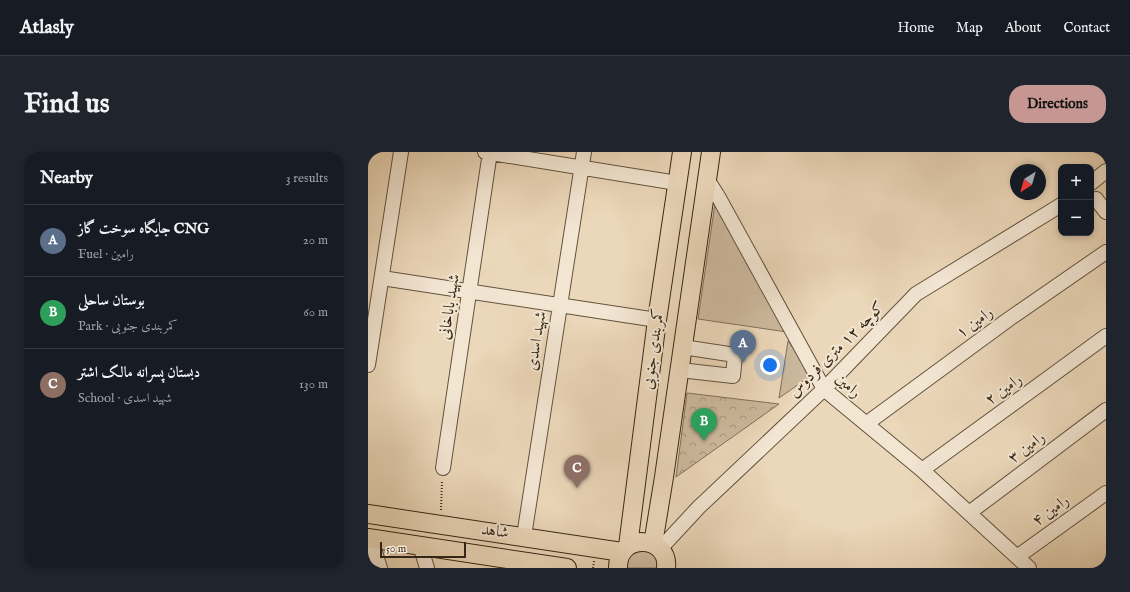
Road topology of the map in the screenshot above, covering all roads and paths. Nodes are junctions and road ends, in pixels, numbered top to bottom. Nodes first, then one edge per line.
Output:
1 (401, 152) edge
2 (489, 152) edge
3 (584, 152) edge
4 (682, 152) edge
5 (711, 152) edge
6 (582, 167) junction
7 (1106, 171) edge
8 (707, 179) junction
9 (1094, 181) edge
10 (677, 184) junction
11 (1096, 199) dead end
12 (1058, 207) edge
13 (1106, 212) edge
14 (1106, 252) edge
15 (382, 278) junction
16 (469, 291) junction
17 (560, 305) junction
18 (657, 320) junction
19 (1106, 336) edge
20 (683, 347) junction
21 (368, 365) edge
22 (680, 370) junction
23 (824, 389) junction
24 (1106, 410) edge
25 (866, 424) junction
26 (443, 468) joint
27 (922, 470) junction
28 (1106, 493) edge
29 (969, 513) junction
30 (368, 514) edge
31 (440, 524) junction
32 (524, 536) junction
33 (370, 539) edge
34 (420, 545) junction
35 (656, 546) junction
36 (623, 555) edge
37 (1017, 557) junction
38 (380, 568) edge
39 (427, 568) edge
40 (567, 568) edge
41 (666, 568) edge
42 (1029, 568) edge

1 - 15 street
2 - 6 street
2 - 16 street, شهید باباخانی
3 - 6 street, شهید اسدی
4 - 10 main road, کمربندی جنوبی
5 - 8 main road, کمربندی جنوبی
6 - 10 street
6 - 17 street, شهید اسدی
7 - 9 street
8 - 20 main road, کمربندی جنوبی
8 - 23 street, رامین
10 - 18 main road, کمربندی جنوبی
11 - 13 street
12 - 23 street, کوچه ۱۲ متری فردوس
14 - 25 street, رامین ۱
15 - 16 street
15 - 21 street
16 - 17 street
16 - 26 street, شهید باباخانی
17 - 18 street
17 - 32 street, شهید اسدی
18 - 36 main road, کمربندی جنوبی
19 - 27 street, رامین ۲
20 - 22 main road, کمربندی جنوبی
20 - 22 street
22 - 35 main road, کمربندی جنوبی
23 - 25 street, رامین
23 - 35 street, کوچه ۱۲ متری فردوس
24 - 29 street, رامین ۳
25 - 27 street, رامین
26 - 31 path
27 - 29 street, رامین
28 - 37 street, رامین ۴
29 - 37 street, رامین
30 - 31 main road, شاهد
31 - 32 main road, شاهد
32 - 36 main road, شاهد
33 - 34 main road, شاهد
33 - 38 street
34 - 39 street
34 - 40 main road, شاهد
35 - 36 main road, شاهد
35 - 41 main road
37 - 42 street, رامین

